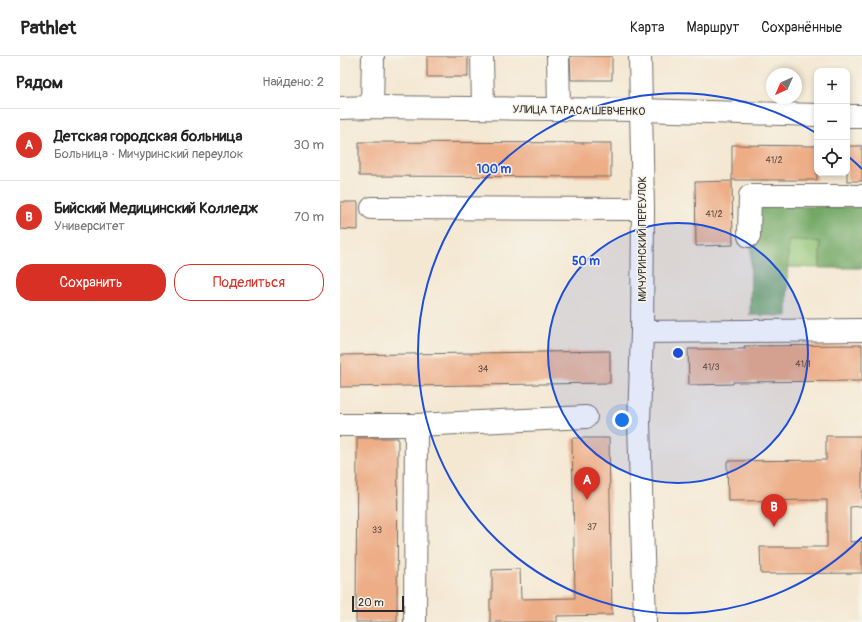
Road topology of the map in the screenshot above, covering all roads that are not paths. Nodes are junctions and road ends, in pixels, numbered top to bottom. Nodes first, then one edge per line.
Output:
1 (372, 56) edge
2 (482, 56) edge
3 (558, 56) edge
4 (640, 56) edge
5 (372, 107) junction
6 (340, 108) edge
7 (483, 108) junction
8 (559, 109) junction
9 (640, 110) junction
10 (814, 115) edge
11 (850, 116) edge
12 (862, 116) edge
13 (862, 196) edge
14 (372, 208) dead end
15 (643, 209) junction
16 (749, 236) dead end
17 (862, 330) edge
18 (642, 332) junction
19 (586, 417) dead end
20 (340, 425) edge
21 (416, 425) junction
22 (415, 622) edge
23 (645, 622) edge

1 - 5 street
2 - 7 street
3 - 8 street
4 - 9 street, МИЧУРИНСКИЙ ПЕРЕУЛОК
5 - 6 street, УЛИЦА ТАРАСА ШЕВЧЕНКО
5 - 7 street, УЛИЦА ТАРАСА ШЕВЧЕНКО
7 - 8 street, УЛИЦА ТАРАСА ШЕВЧЕНКО
8 - 9 street, УЛИЦА ТАРАСА ШЕВЧЕНКО
9 - 10 street, УЛИЦА ТАРАСА ШЕВЧЕНКО
9 - 15 street, МИЧУРИНСКИЙ ПЕРЕУЛОК
11 - 12 street
13 - 16 street
14 - 15 street
15 - 18 street, МИЧУРИНСКИЙ ПЕРЕУЛОК
17 - 18 street
18 - 23 street, МИЧУРИНСКИЙ ПЕРЕУЛОК
19 - 21 street
20 - 21 street
21 - 22 street

